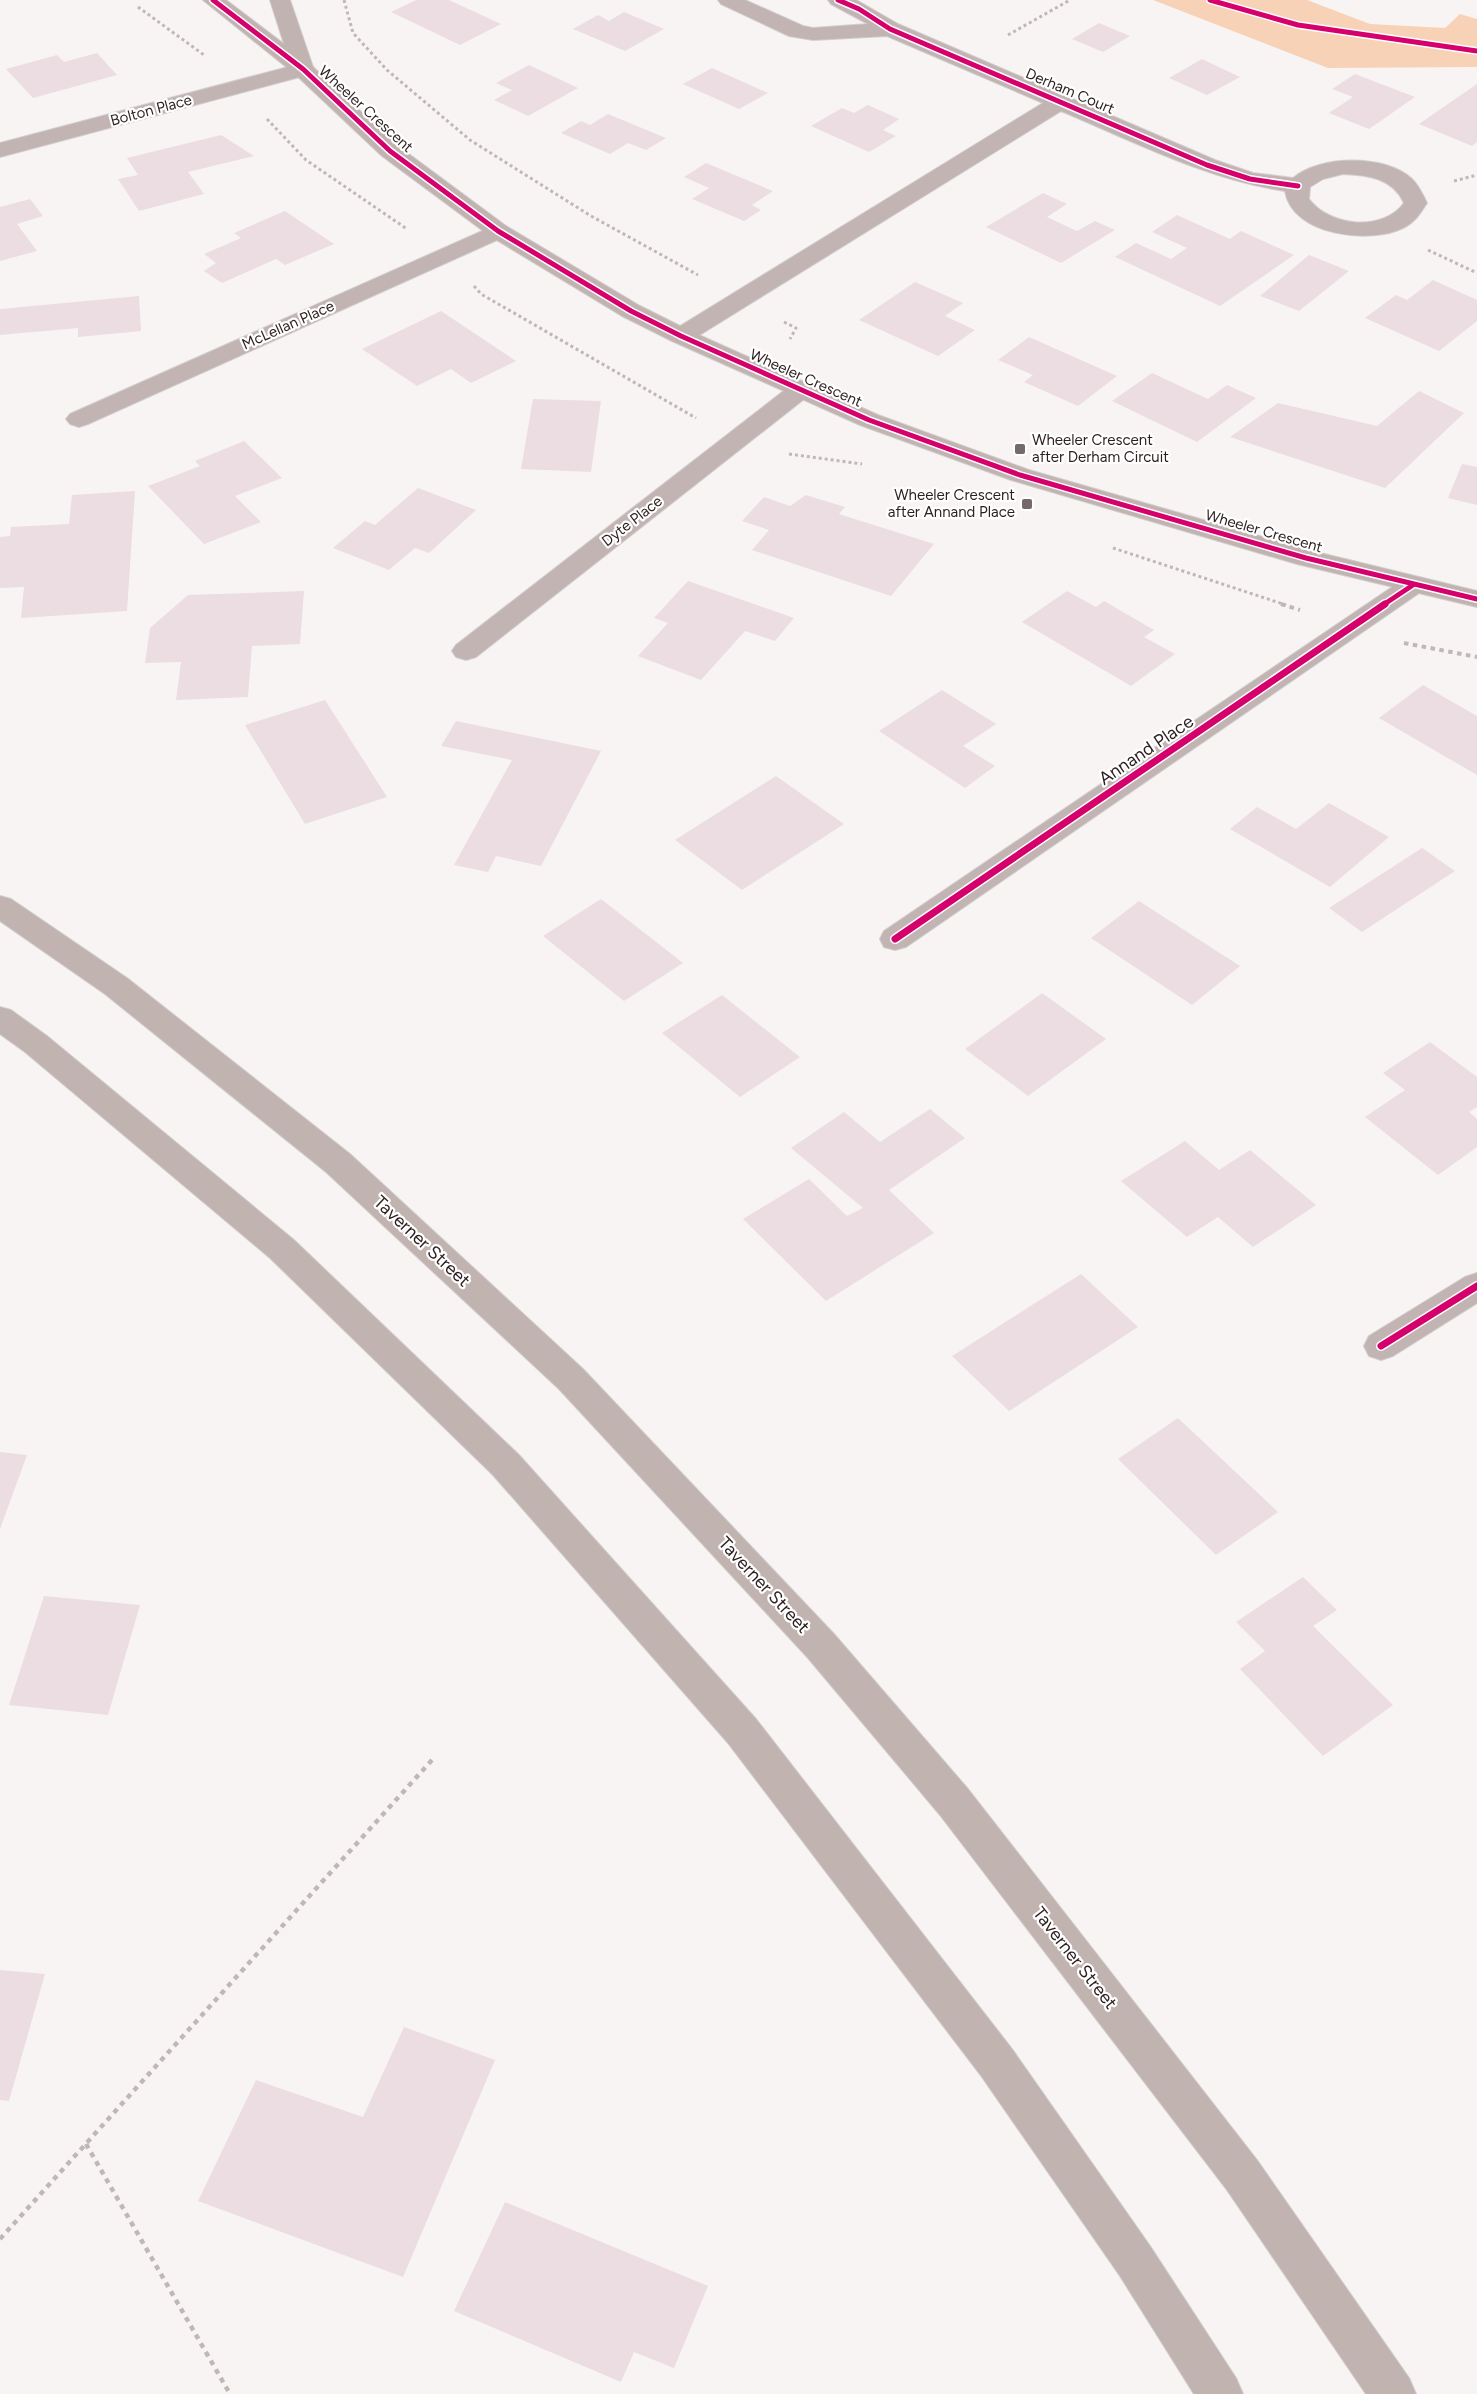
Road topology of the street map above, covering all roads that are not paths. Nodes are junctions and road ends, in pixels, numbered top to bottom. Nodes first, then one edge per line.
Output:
1 (213, 0) edge
2 (280, 0) edge
3 (728, 0) edge
4 (838, 0) edge
5 (890, 29) junction
6 (303, 69) junction
7 (1060, 102) junction
8 (0, 150) edge
9 (1299, 186) junction
10 (498, 231) junction
11 (681, 336) junction
12 (799, 391) junction
13 (79, 419) dead end
14 (1413, 585) junction
15 (1477, 599) edge
16 (466, 651) dead end
17 (0, 906) edge
18 (895, 939) dead end
19 (0, 1018) edge
20 (1477, 1286) edge
21 (1381, 1346) dead end
22 (1220, 2394) edge
23 (1393, 2394) edge

1 - 6 main road, Wheeler Crescent
2 - 6 main road, Wheeler Crescent
3 - 5 street, Derham Court
4 - 5 street, Derham Court
5 - 7 street, Derham Court
6 - 8 street, Bolton Place
6 - 10 main road, Wheeler Crescent
7 - 9 street, Derham Court
7 - 11 street, Derham Court
9 - 9 street
10 - 11 main road, Wheeler Crescent
10 - 13 street, McLellan Place
11 - 12 main road, Wheeler Crescent
12 - 14 main road, Wheeler Crescent
12 - 16 street, Dyte Place
14 - 15 main road, Wheeler Crescent
14 - 18 street, Annand Place
17 - 23 main road, Taverner Street
19 - 22 main road
20 - 21 street

